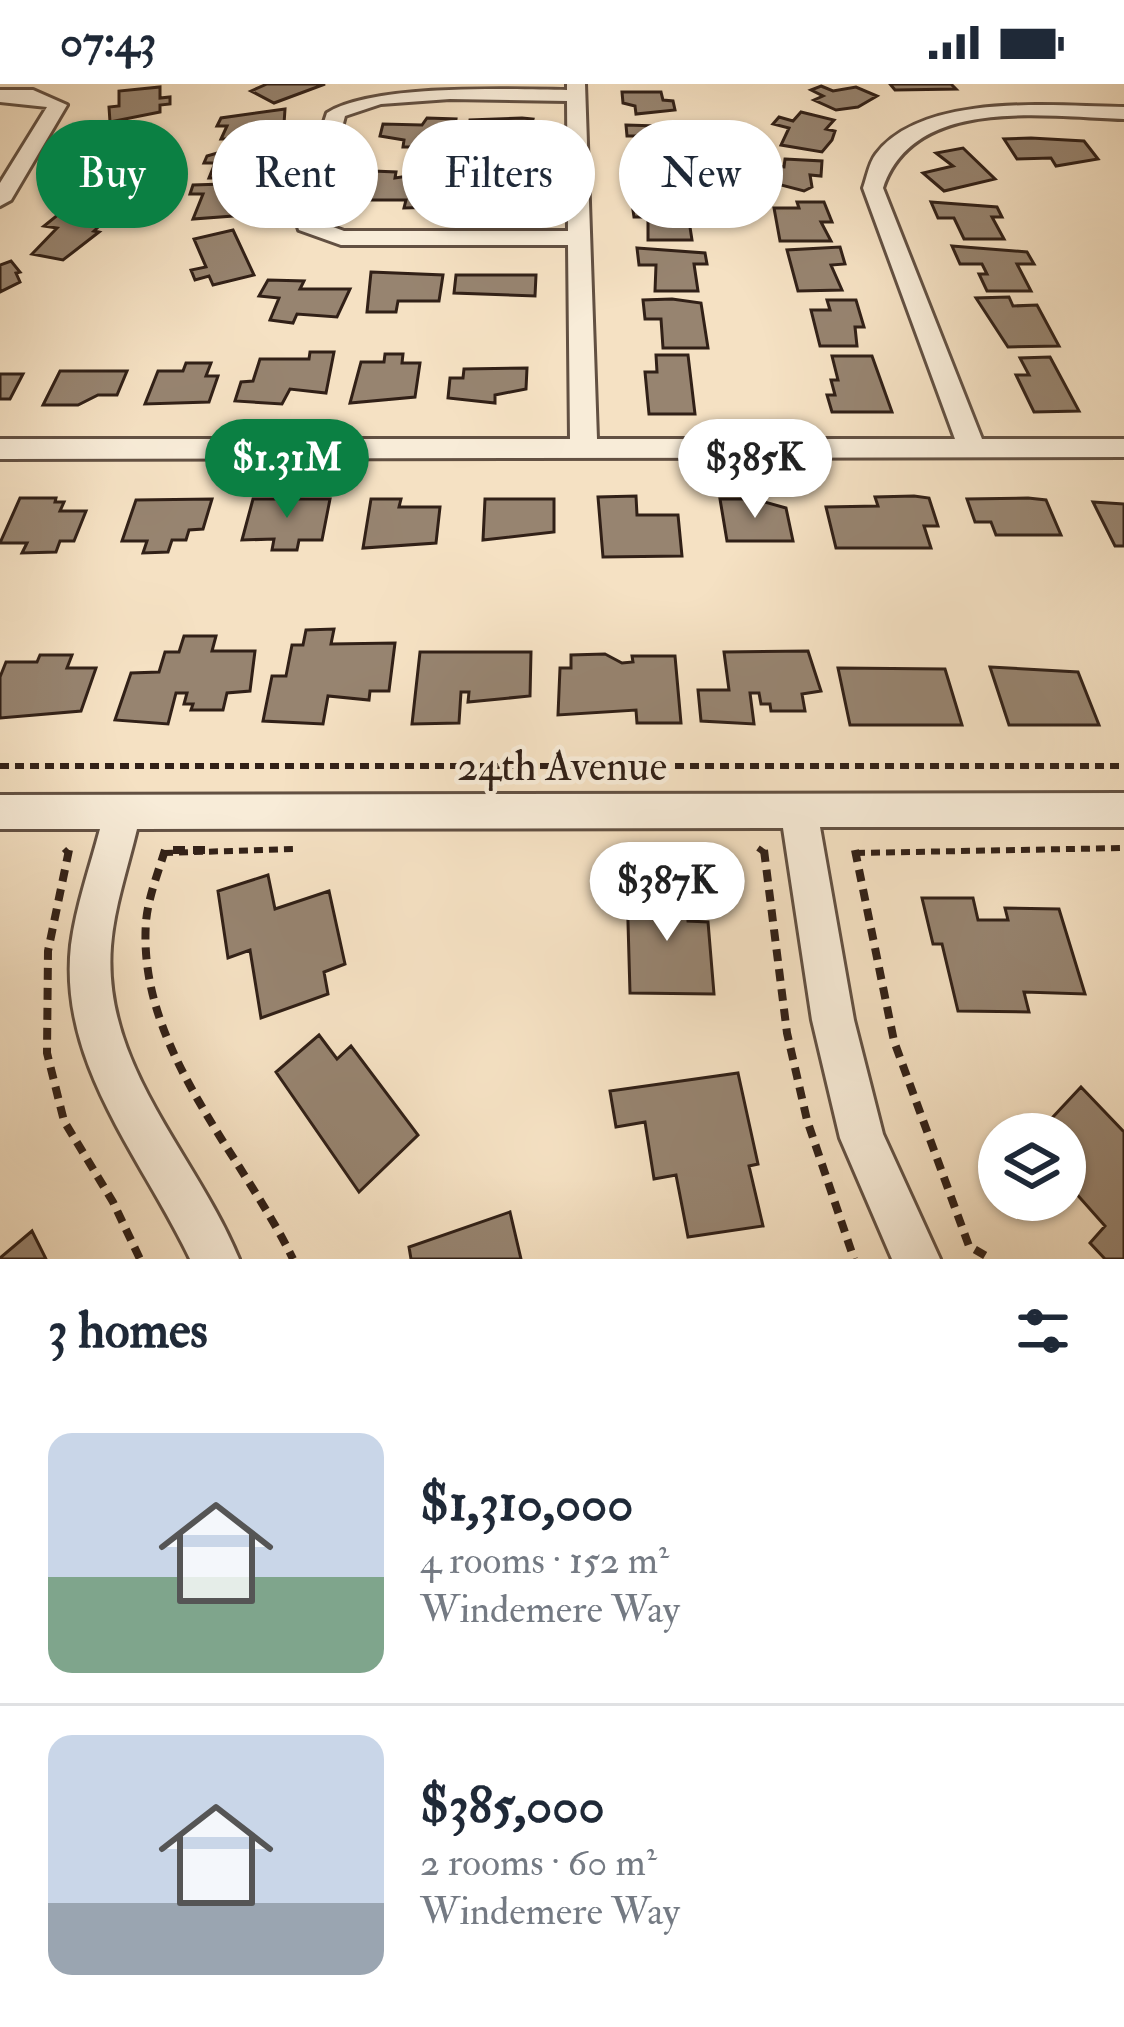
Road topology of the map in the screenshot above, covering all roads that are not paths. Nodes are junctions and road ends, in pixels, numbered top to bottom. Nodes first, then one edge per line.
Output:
1 (576, 90) edge
2 (0, 96) edge
3 (1124, 113) edge
4 (0, 200) edge
5 (579, 238) junction
6 (972, 447) junction
7 (584, 448) junction
8 (1124, 448) edge
9 (0, 449) edge
10 (1124, 810) edge
11 (0, 812) edge
12 (123, 812) junction
13 (799, 812) junction
14 (215, 1259) edge
15 (916, 1259) edge

1 - 5 street
1 - 5 street
2 - 4 street
3 - 6 street
5 - 7 street
6 - 7 street
6 - 8 street
7 - 9 street
10 - 13 street, 24th Avenue
11 - 12 street, 24th Avenue
12 - 13 street, 24th Avenue
12 - 14 street
13 - 15 street

